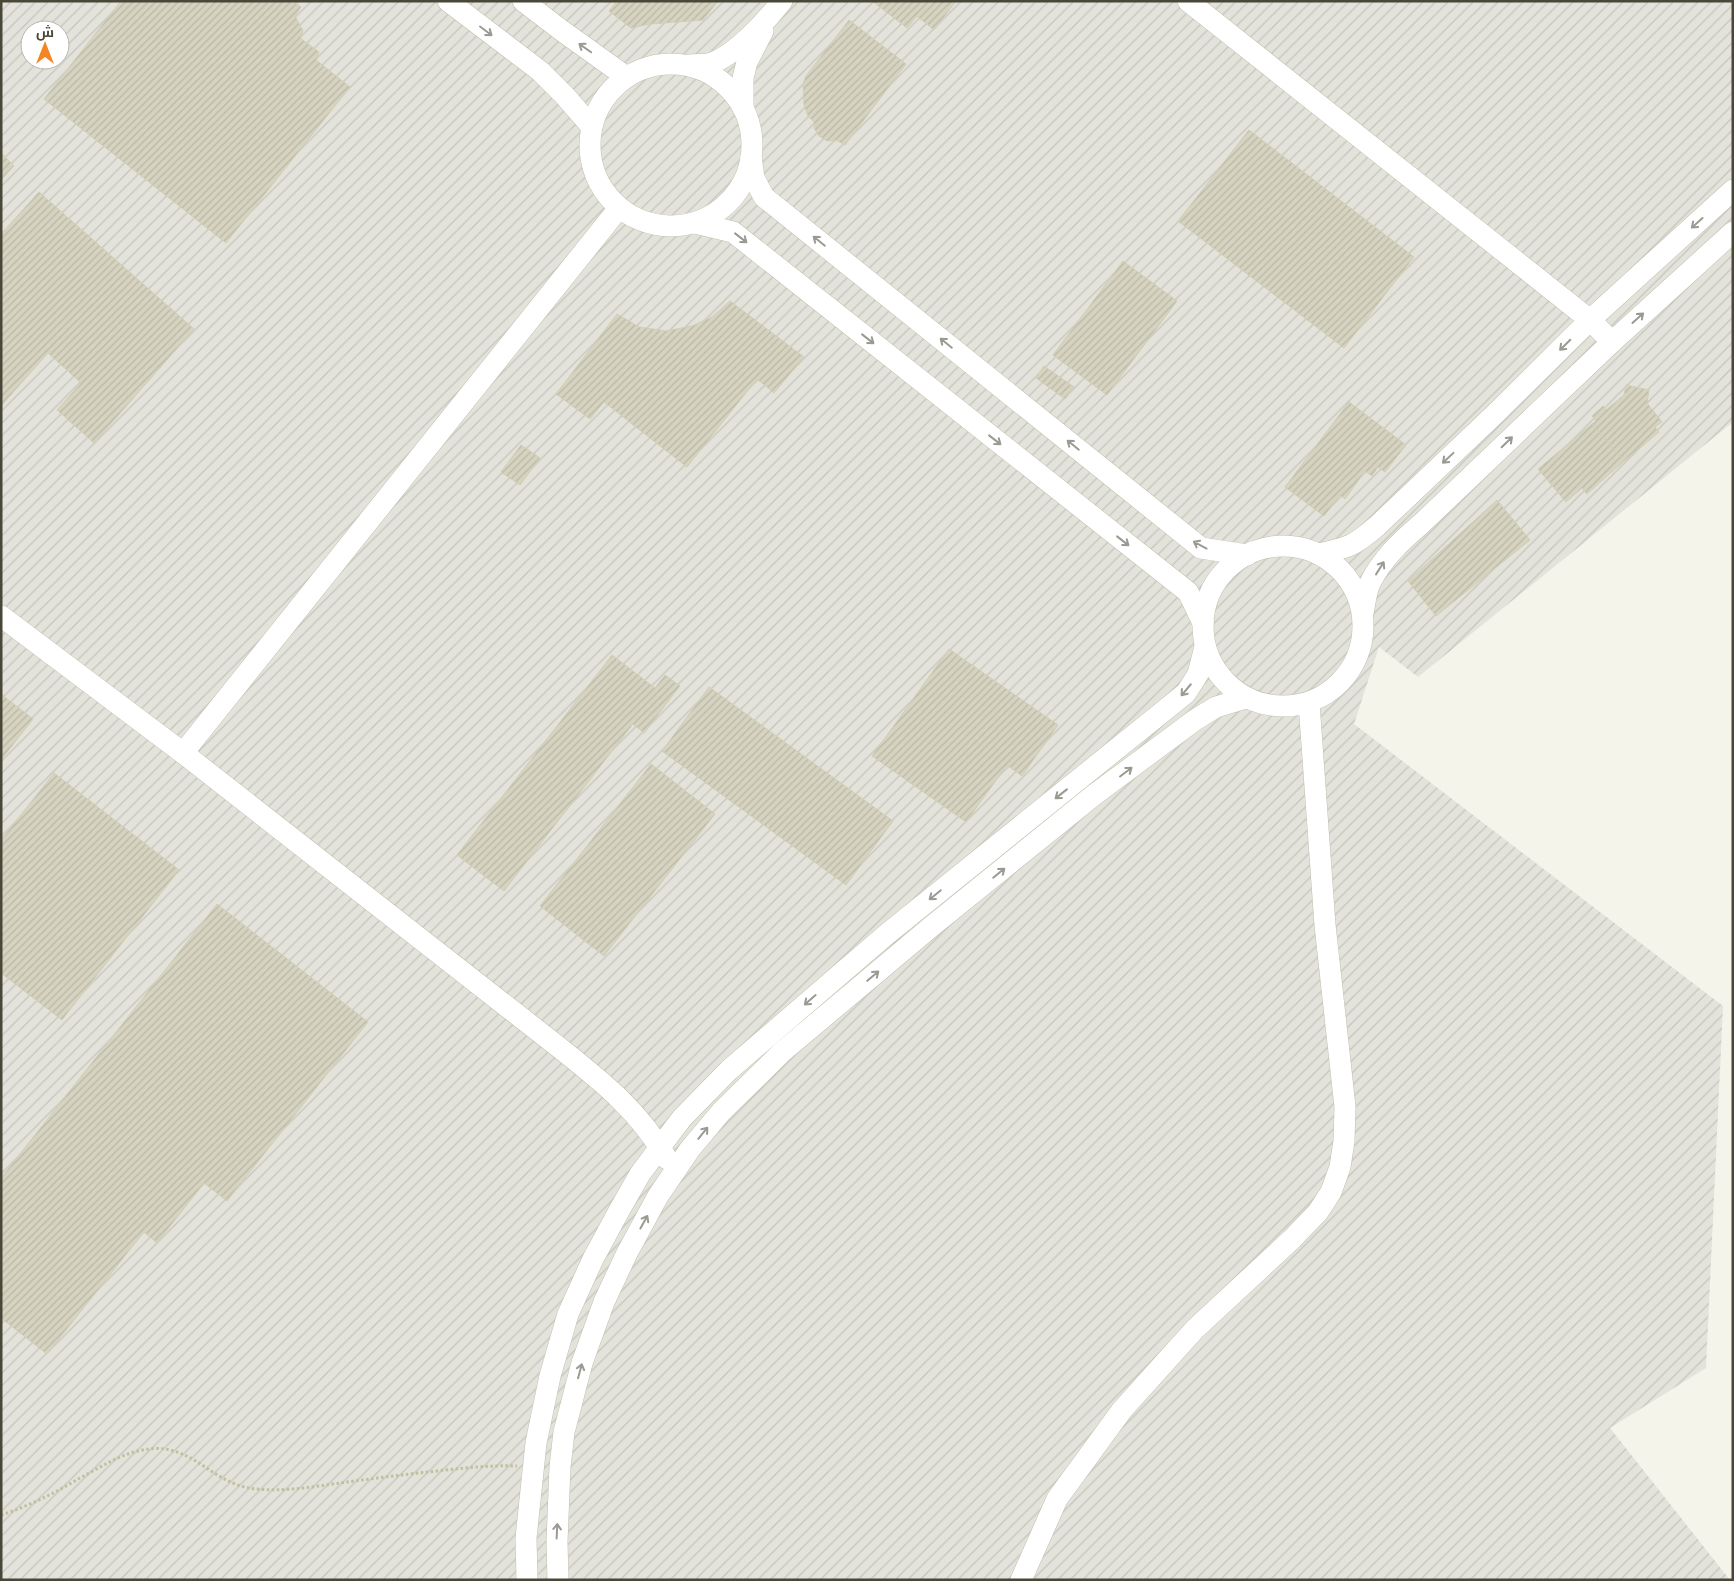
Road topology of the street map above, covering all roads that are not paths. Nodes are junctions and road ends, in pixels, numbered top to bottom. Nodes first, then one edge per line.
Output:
1 (448, 1) edge
2 (523, 1) edge
3 (1188, 1) edge
4 (776, 9) edge
5 (685, 65) junction
6 (625, 76) junction
7 (744, 108) junction
8 (592, 127) junction
9 (751, 157) junction
10 (1733, 190) edge
11 (618, 208) junction
12 (695, 223) junction
13 (1733, 232) edge
14 (1590, 320) junction
15 (1612, 342) junction
16 (1318, 554) junction
17 (1247, 555) junction
18 (1363, 613) junction
19 (1, 616) edge
20 (1203, 623) junction
21 (1206, 647) junction
22 (1246, 698) junction
23 (1309, 702) junction
24 (183, 753) junction
25 (660, 1147) junction
26 (674, 1172) junction
27 (527, 1580) edge
28 (558, 1580) edge
29 (1021, 1580) edge

1 -> 8 street
6 -> 2 street
3 - 14 street
4 - 5 street
4 - 7 street
5 - 6 street
5 - 7 street
6 - 8 street
7 - 9 street
8 - 11 street
9 - 12 street
17 -> 9 street
10 -> 14 street
11 - 12 street
11 - 24 street
12 -> 20 street
15 -> 13 street
14 - 15 street
14 -> 16 street
18 -> 15 street
16 - 17 street
16 - 18 street
17 - 20 street
18 - 23 street
19 - 24 street
20 - 21 street
21 - 22 street
21 -> 25 street
22 - 23 street
26 -> 22 street
23 - 29 street
24 - 25 street
25 - 26 street
25 - 27 street
28 -> 26 street

